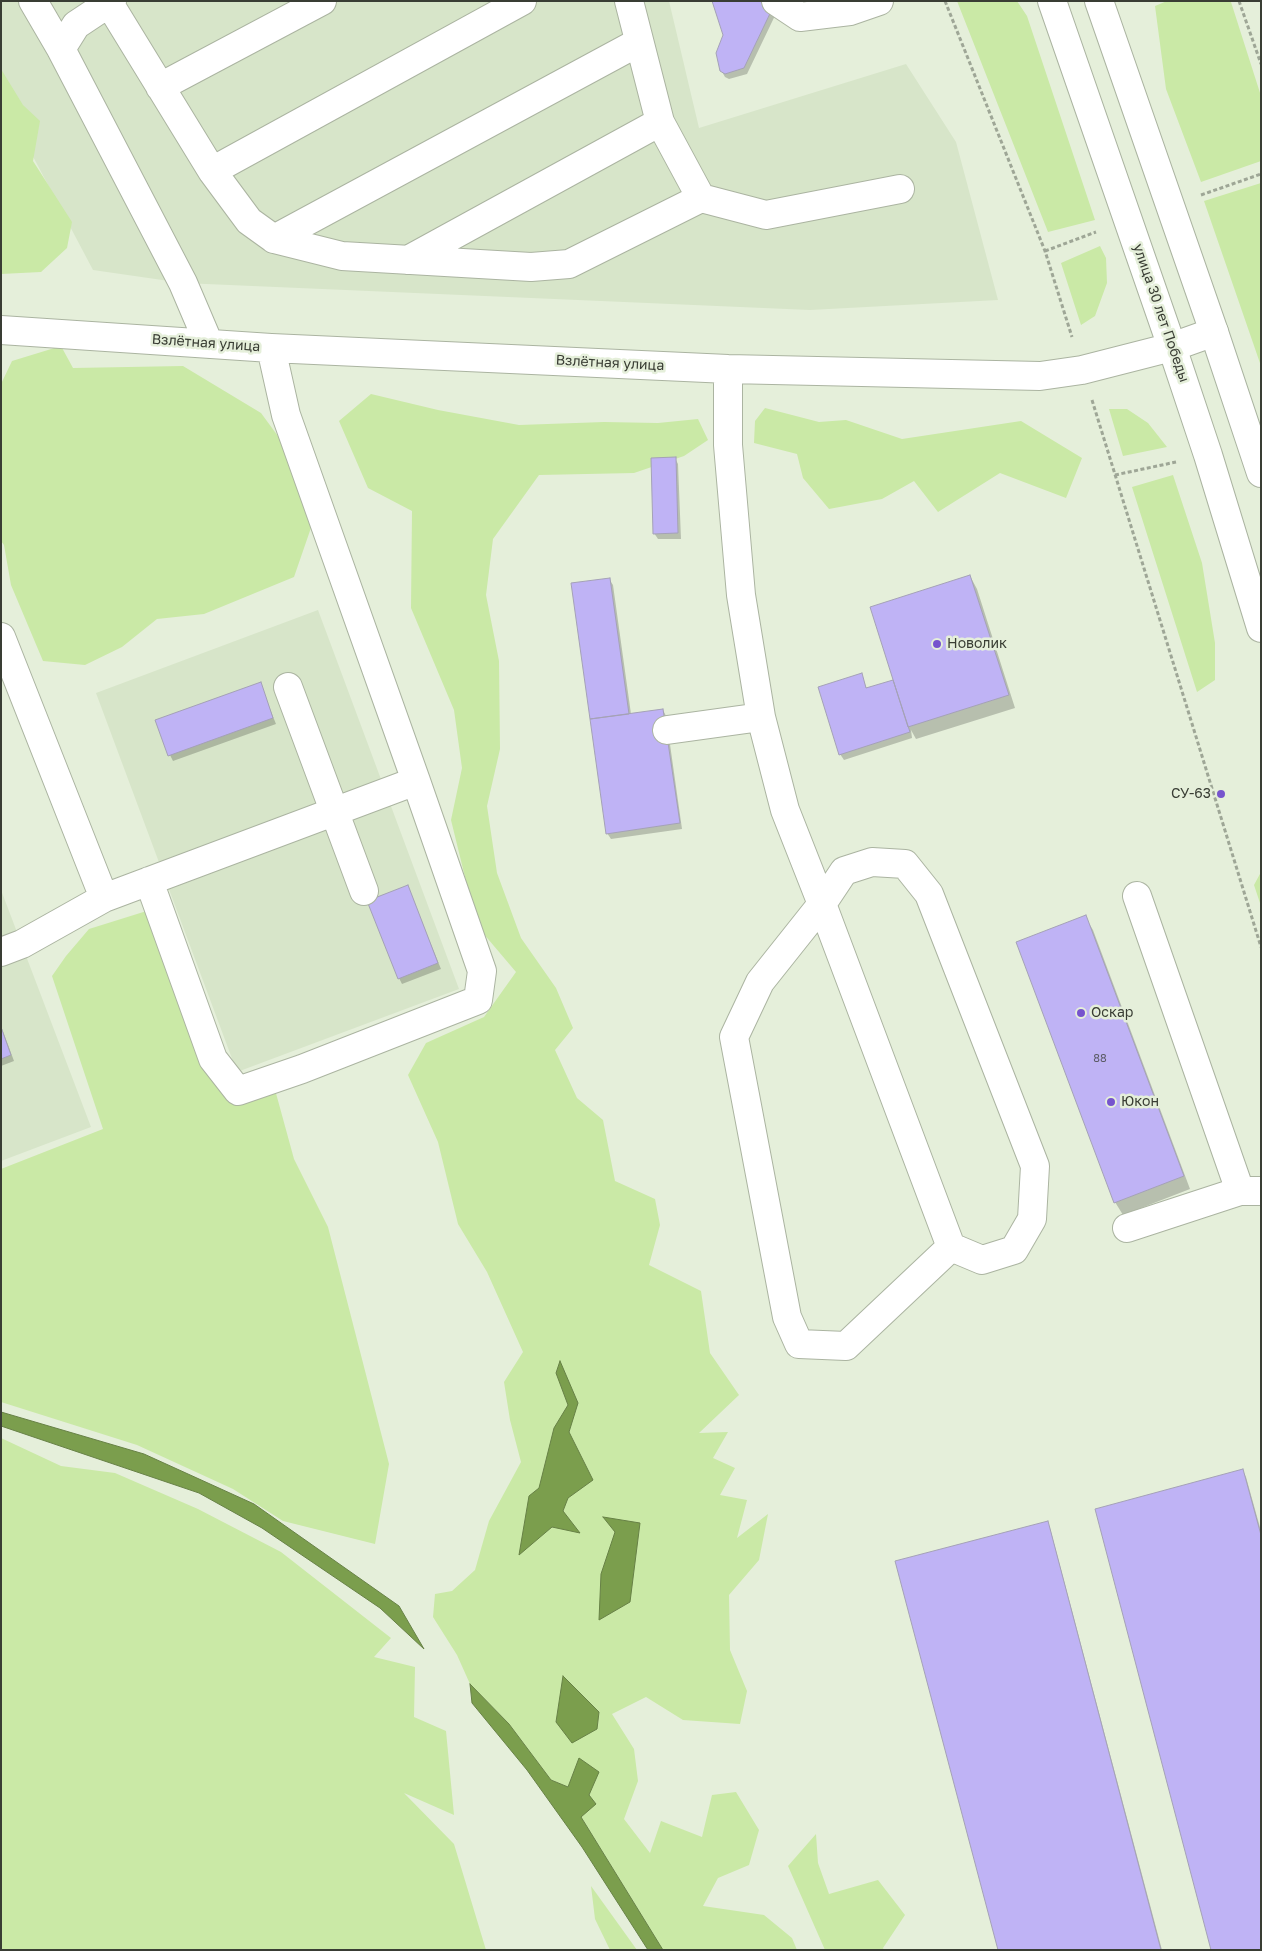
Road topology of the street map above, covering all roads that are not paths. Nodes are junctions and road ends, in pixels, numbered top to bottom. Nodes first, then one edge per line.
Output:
1 (33, 1) edge
2 (322, 1) edge
3 (522, 1) edge
4 (629, 1) edge
5 (776, 1) edge
6 (879, 1) edge
7 (1052, 1) edge
8 (1099, 1) edge
9 (111, 2) edge
10 (638, 42) junction
11 (61, 49) junction
12 (160, 87) junction
13 (660, 122) junction
14 (212, 171) junction
15 (900, 189) dead end
16 (701, 198) junction
17 (274, 239) junction
18 (408, 260) junction
19 (1, 330) edge
20 (1214, 332) junction
21 (208, 344) junction
22 (1172, 346) junction
23 (271, 348) junction
24 (728, 368) junction
25 (1261, 473) edge
26 (1261, 628) edge
27 (1, 637) edge
28 (288, 687) dead end
29 (761, 716) junction
30 (666, 730) dead end
31 (416, 781) junction
32 (334, 811) junction
33 (149, 881) junction
34 (364, 891) dead end
35 (1137, 896) dead end
36 (104, 898) junction
37 (822, 904) junction
38 (1, 952) edge
39 (1250, 1191) edge
40 (1127, 1228) dead end
41 (951, 1247) junction

1 - 11 street
2 - 12 street
3 - 14 street
4 - 10 street
5 - 6 street
7 - 22 street, улица 30 лет Победы
8 - 20 street
9 - 11 street
9 - 12 street
10 - 13 street
10 - 17 street
11 - 21 street
12 - 14 street
13 - 16 street
13 - 18 street
14 - 17 street
15 - 16 street
16 - 18 street
17 - 18 street
19 - 21 street, Взлётная улица
20 - 22 street, Взлётная улица
20 - 25 street
21 - 23 street, Взлётная улица
22 - 24 street, Взлётная улица
22 - 26 street, улица 30 лет Победы
23 - 24 street, Взлётная улица
23 - 31 street
24 - 29 street
27 - 36 street
28 - 32 street
29 - 30 street
29 - 37 street
31 - 32 street
31 - 33 street
32 - 33 street
32 - 34 street
33 - 36 street
35 - 39 street
36 - 38 street
37 - 41 street
37 - 41 street
37 - 41 street
39 - 40 street

